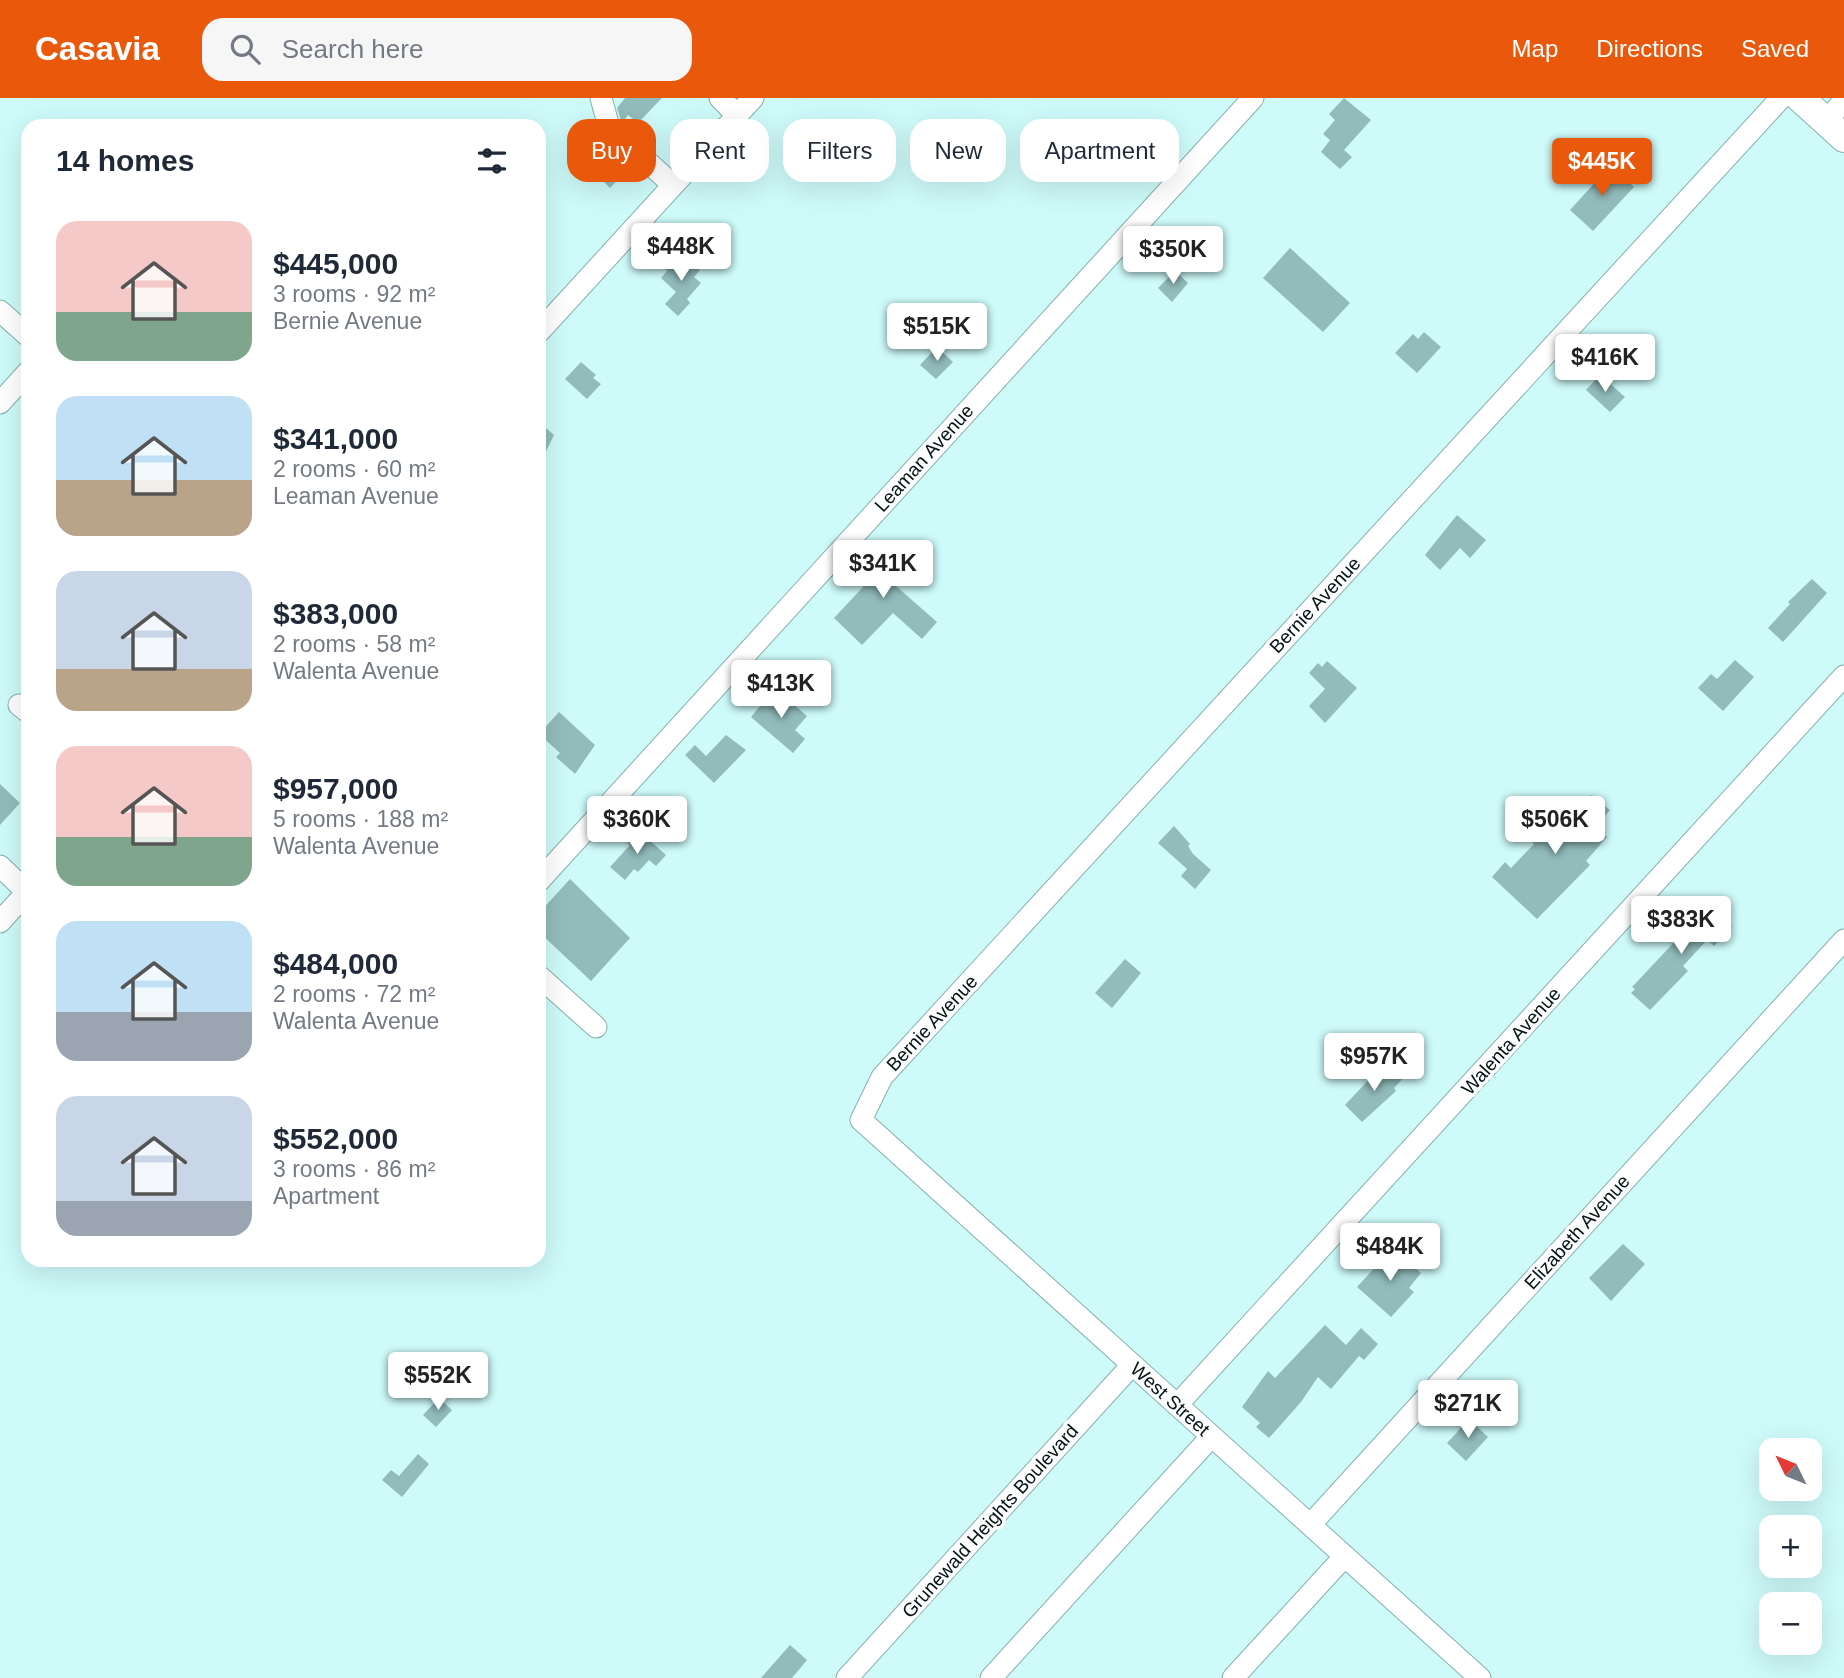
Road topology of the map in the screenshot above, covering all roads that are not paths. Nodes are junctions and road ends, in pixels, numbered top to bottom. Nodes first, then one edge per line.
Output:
1 (601, 98) edge
2 (720, 98) edge
3 (753, 98) edge
4 (1253, 98) edge
5 (1781, 98) edge
6 (1800, 98) edge
7 (1844, 100) edge
8 (737, 115) junction
9 (1835, 130) edge
10 (673, 186) junction
11 (0, 311) edge
12 (546, 324) edge
13 (21, 330) edge
14 (21, 380) edge
15 (0, 402) edge
16 (1844, 676) edge
17 (0, 866) edge
18 (546, 873) edge
19 (21, 885) edge
20 (21, 899) edge
21 (0, 922) edge
22 (1844, 940) edge
23 (546, 982) edge
24 (596, 1027) dead end
25 (861, 1120) joint
26 (1132, 1365) junction
27 (1177, 1405) junction
28 (1212, 1437) junction
29 (1310, 1525) junction
30 (1344, 1557) junction
31 (847, 1678) edge
32 (991, 1678) edge
33 (1233, 1678) edge
34 (1479, 1678) edge

1 - 10 street
2 - 8 street
3 - 8 street
4 - 18 street, Leaman Avenue
5 - 25 street, Bernie Avenue
6 - 9 main road
7 - 9 street
8 - 10 street
10 - 12 street
11 - 13 street
14 - 15 street
16 - 27 street, Walenta Avenue
17 - 19 street
20 - 21 street
22 - 29 street, Elizabeth Avenue
23 - 24 street
25 - 26 street, West Street
26 - 27 street, West Street
26 - 31 street, Grunewald Heights Boulevard
27 - 28 street, West Street
28 - 29 street, West Street
28 - 32 street
29 - 30 street, West Street
30 - 33 street
30 - 34 street, West Street

